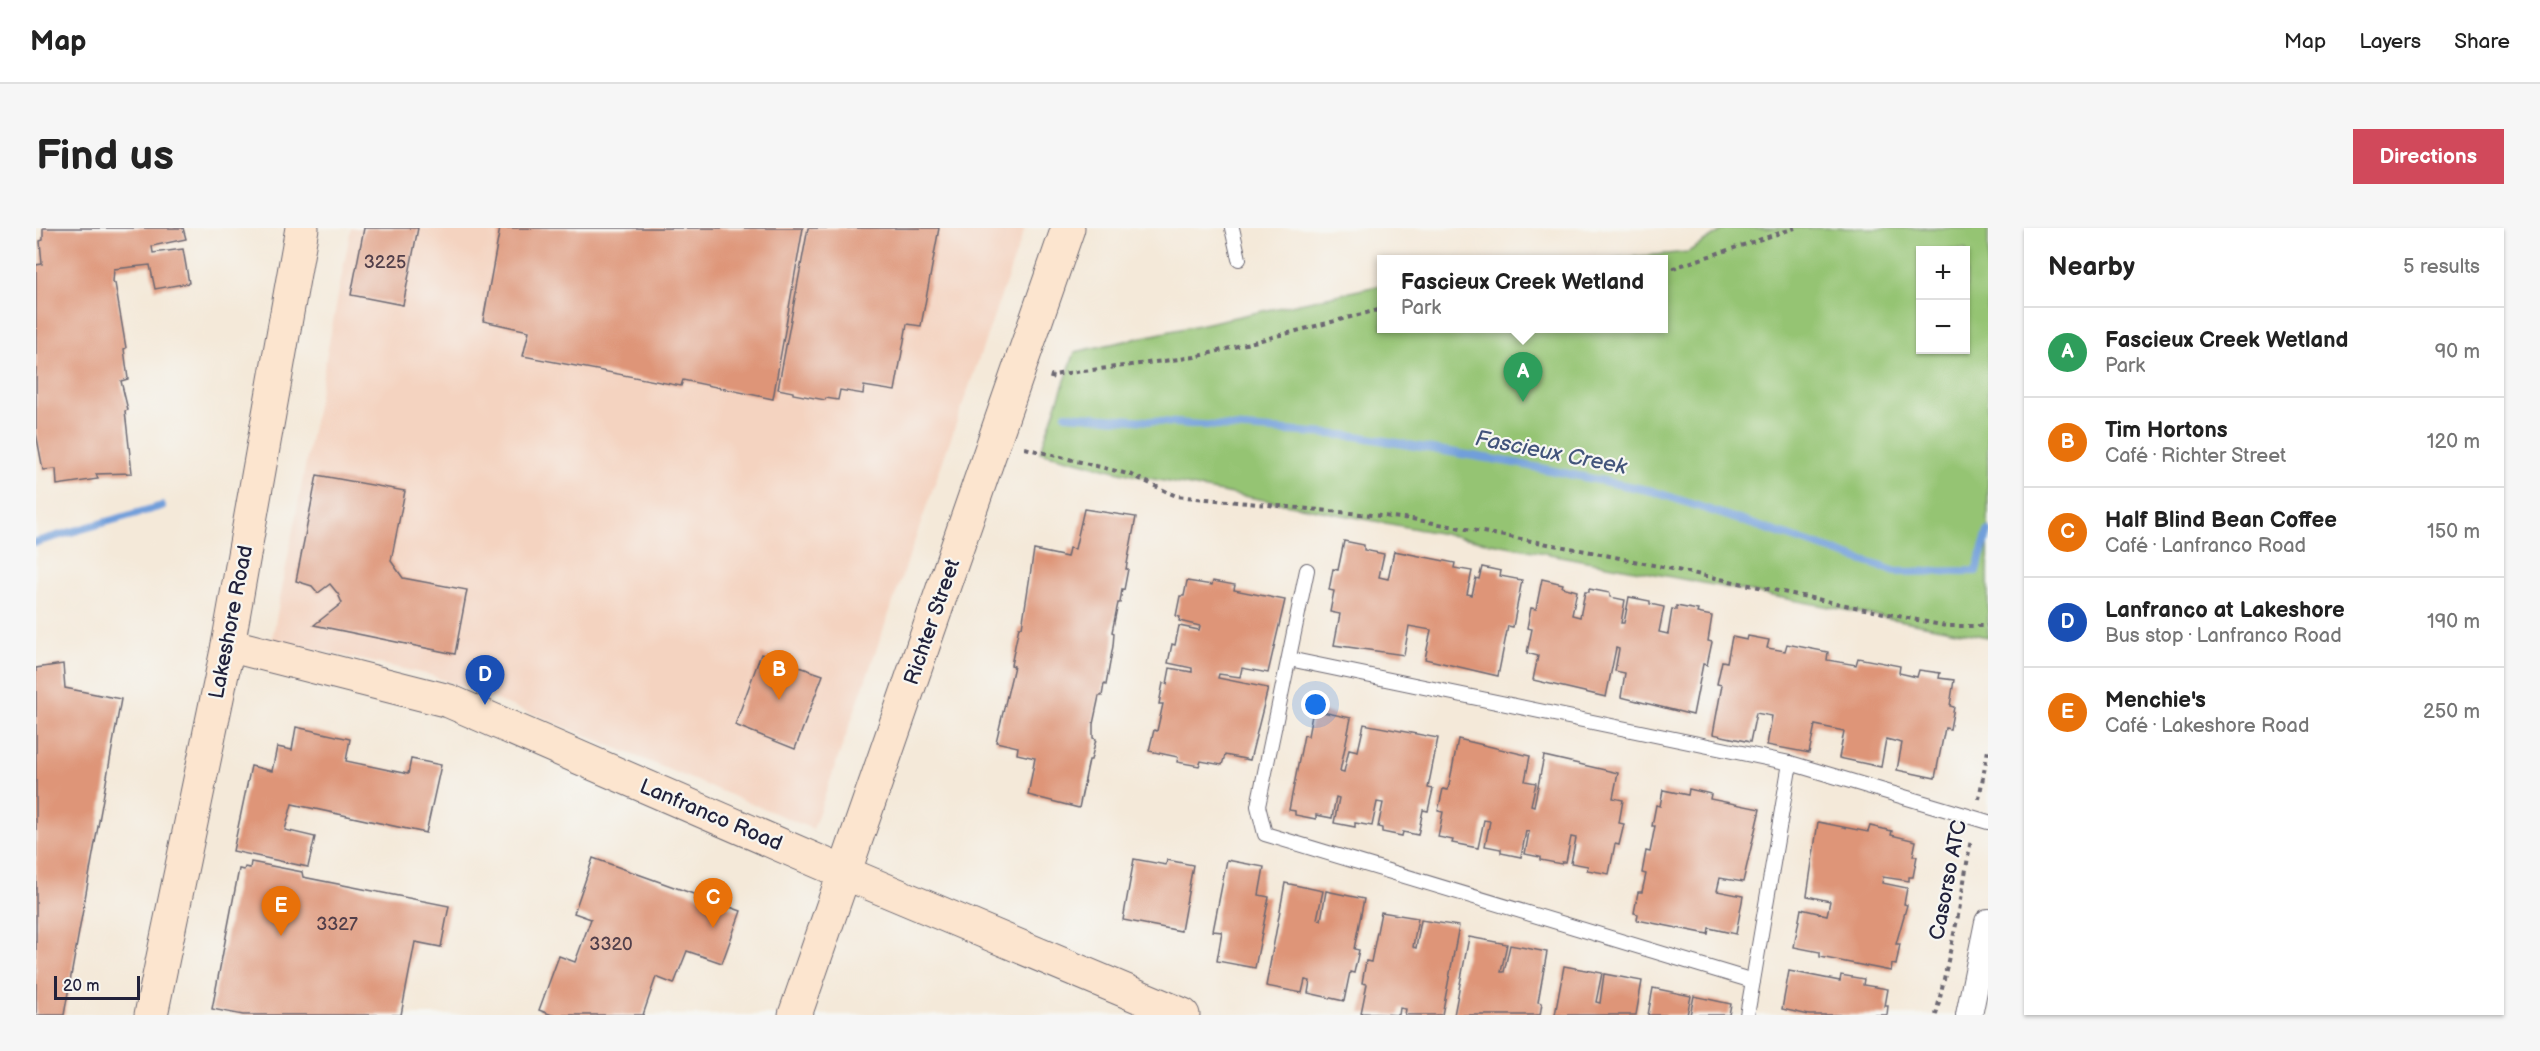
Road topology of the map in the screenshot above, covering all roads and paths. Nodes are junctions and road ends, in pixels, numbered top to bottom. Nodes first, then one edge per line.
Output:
1 (302, 228) edge
2 (1068, 228) edge
3 (1232, 228) edge
4 (1795, 228) edge
5 (1239, 259) dead end
6 (1668, 270) edge
7 (1377, 310) edge
8 (1048, 385) dead end
9 (994, 441) junction
10 (1307, 570) dead end
11 (1988, 626) edge
12 (228, 645) junction
13 (1289, 659) junction
14 (1988, 750) edge
15 (1790, 763) junction
16 (1981, 820) edge
17 (845, 873) junction
18 (1987, 932) edge
19 (1753, 981) junction
20 (151, 1015) edge
21 (795, 1015) edge
22 (1184, 1015) edge
23 (1747, 1015) edge
24 (1936, 1015) edge
25 (1969, 1015) edge

1 - 12 street, Lakeshore Road
2 - 9 street, Richter Street
3 - 5 lane
4 - 6 path
7 - 8 path
9 - 11 path
9 - 17 street, Richter Street
10 - 13 lane
12 - 17 street, Lanfranco Road
12 - 20 street, Lakeshore Road
13 - 15 lane
13 - 19 lane
14 - 16 path, Casorso ATC
15 - 16 lane
15 - 19 lane
16 - 24 path, Casorso ATC
17 - 21 street, Richter Street
17 - 22 street, Lanfranco Road
18 - 25 street
19 - 23 lane

